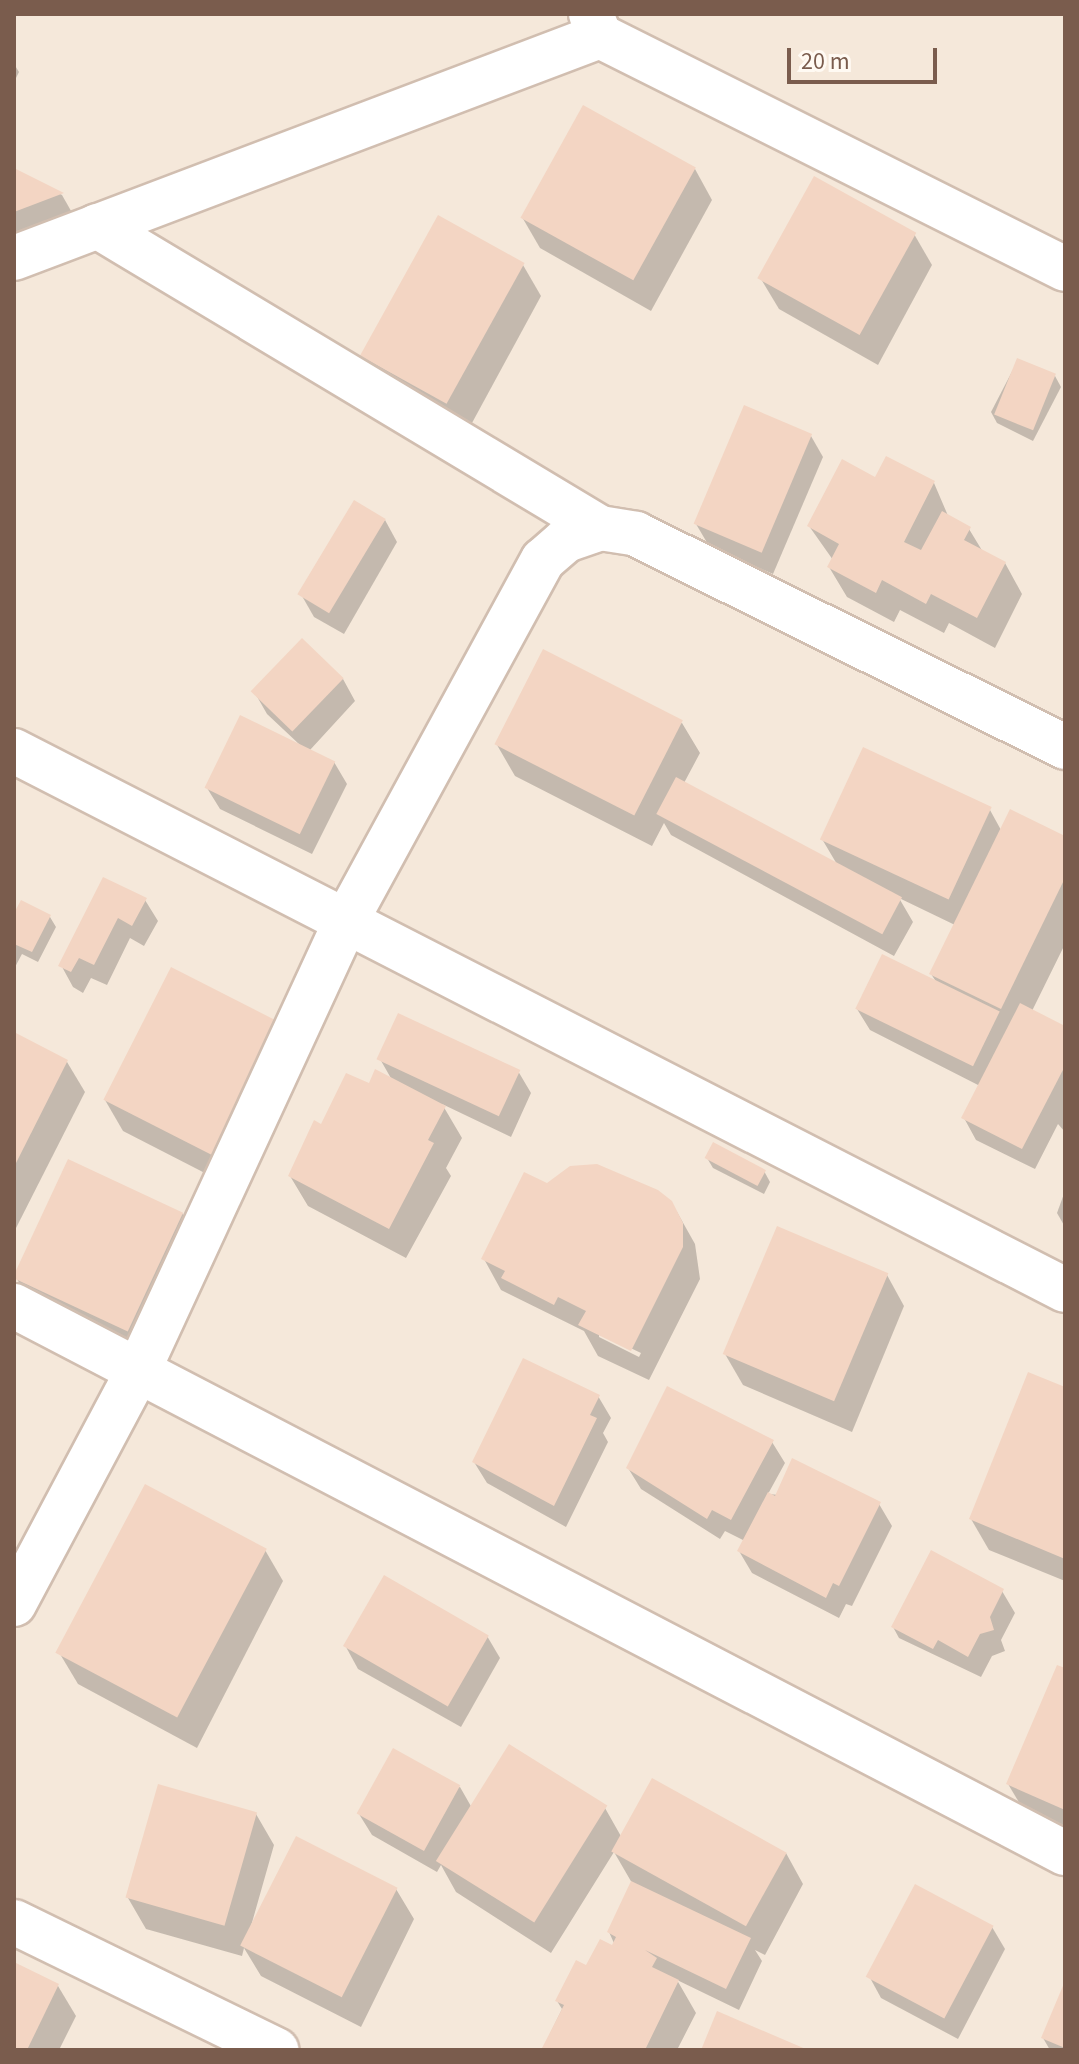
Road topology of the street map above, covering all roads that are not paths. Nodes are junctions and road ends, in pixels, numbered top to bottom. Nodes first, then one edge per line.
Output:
1 (596, 25) edge
2 (97, 226) junction
3 (14, 258) edge
4 (1065, 269) edge
5 (600, 528) junction
6 (1065, 747) edge
7 (14, 751) edge
8 (346, 921) junction
9 (1065, 1290) edge
10 (14, 1306) edge
11 (139, 1369) junction
12 (14, 1604) edge
13 (1065, 1853) edge
14 (14, 1922) edge
15 (277, 2050) edge

1 - 2 street
1 - 4 street
2 - 3 street
2 - 5 street
5 - 6 street
5 - 8 street
7 - 8 street
8 - 9 street
8 - 11 street
10 - 11 street
11 - 12 street
11 - 13 street
14 - 15 street

